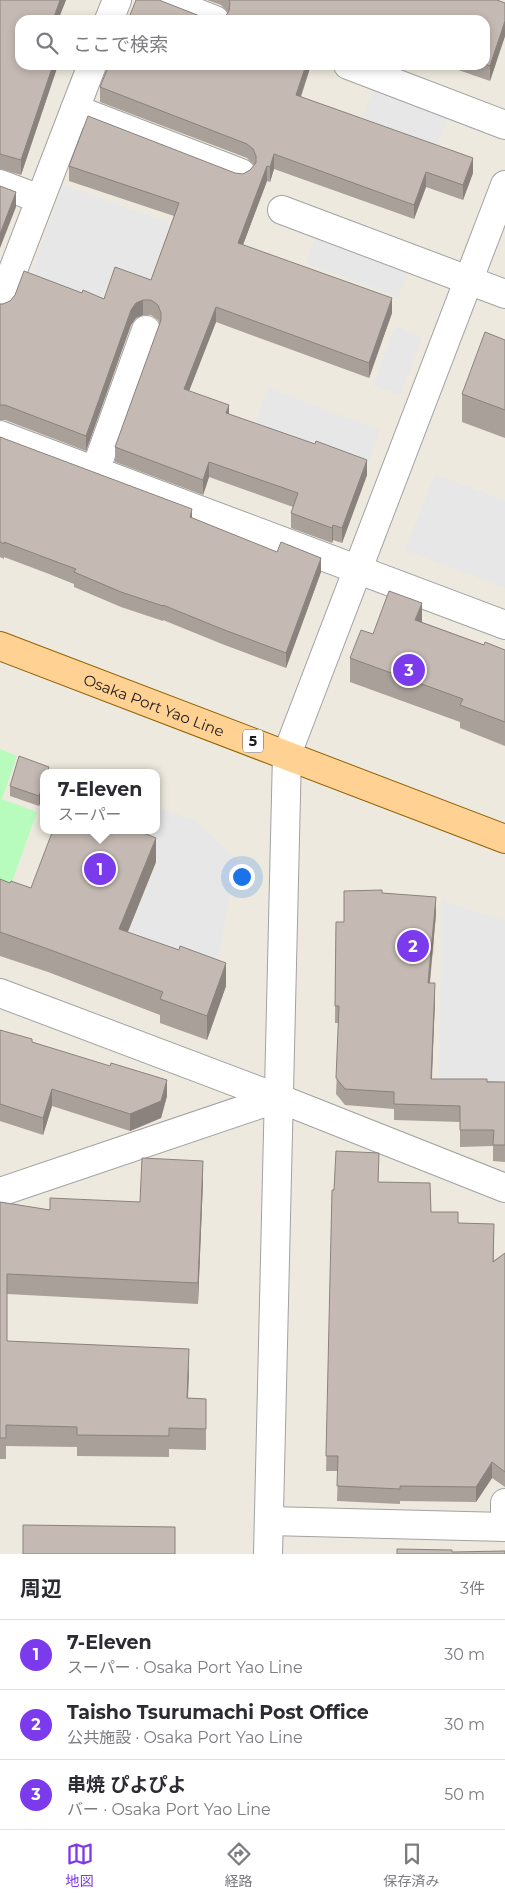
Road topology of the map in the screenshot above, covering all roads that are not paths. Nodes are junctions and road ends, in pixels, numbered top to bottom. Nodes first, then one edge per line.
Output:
1 (117, 0) edge
2 (164, 0) edge
3 (111, 15) edge
4 (202, 15) edge
5 (90, 70) edge
6 (361, 70) edge
7 (75, 109) junction
8 (505, 125) edge
9 (241, 173) edge
10 (0, 184) edge
11 (505, 185) edge
12 (40, 199) junction
13 (282, 210) dead end
14 (468, 280) junction
15 (505, 294) edge
16 (0, 304) edge
17 (146, 330) dead end
18 (0, 435) edge
19 (94, 470) junction
20 (358, 570) junction
21 (505, 625) edge
22 (0, 646) edge
23 (287, 754) junction
24 (505, 839) edge
25 (0, 993) edge
26 (278, 1098) junction
27 (505, 1188) edge
28 (0, 1192) edge
29 (505, 1503) edge
30 (269, 1521) junction
31 (505, 1527) edge
32 (268, 1554) edge

1 - 3 street
2 - 4 street
5 - 7 street
6 - 8 street
7 - 9 street
7 - 12 street
10 - 12 street
11 - 14 street
12 - 16 street
13 - 14 street
14 - 15 street
14 - 20 street
17 - 19 street
18 - 19 street
19 - 20 street
20 - 21 street
20 - 23 street
22 - 23 main road, Osaka Port Yao Line / 5
23 - 24 main road, Osaka Port Yao Line / 5
23 - 26 street
25 - 26 street
26 - 27 street
26 - 28 street
26 - 30 street
29 - 31 street
30 - 31 street
30 - 32 street

